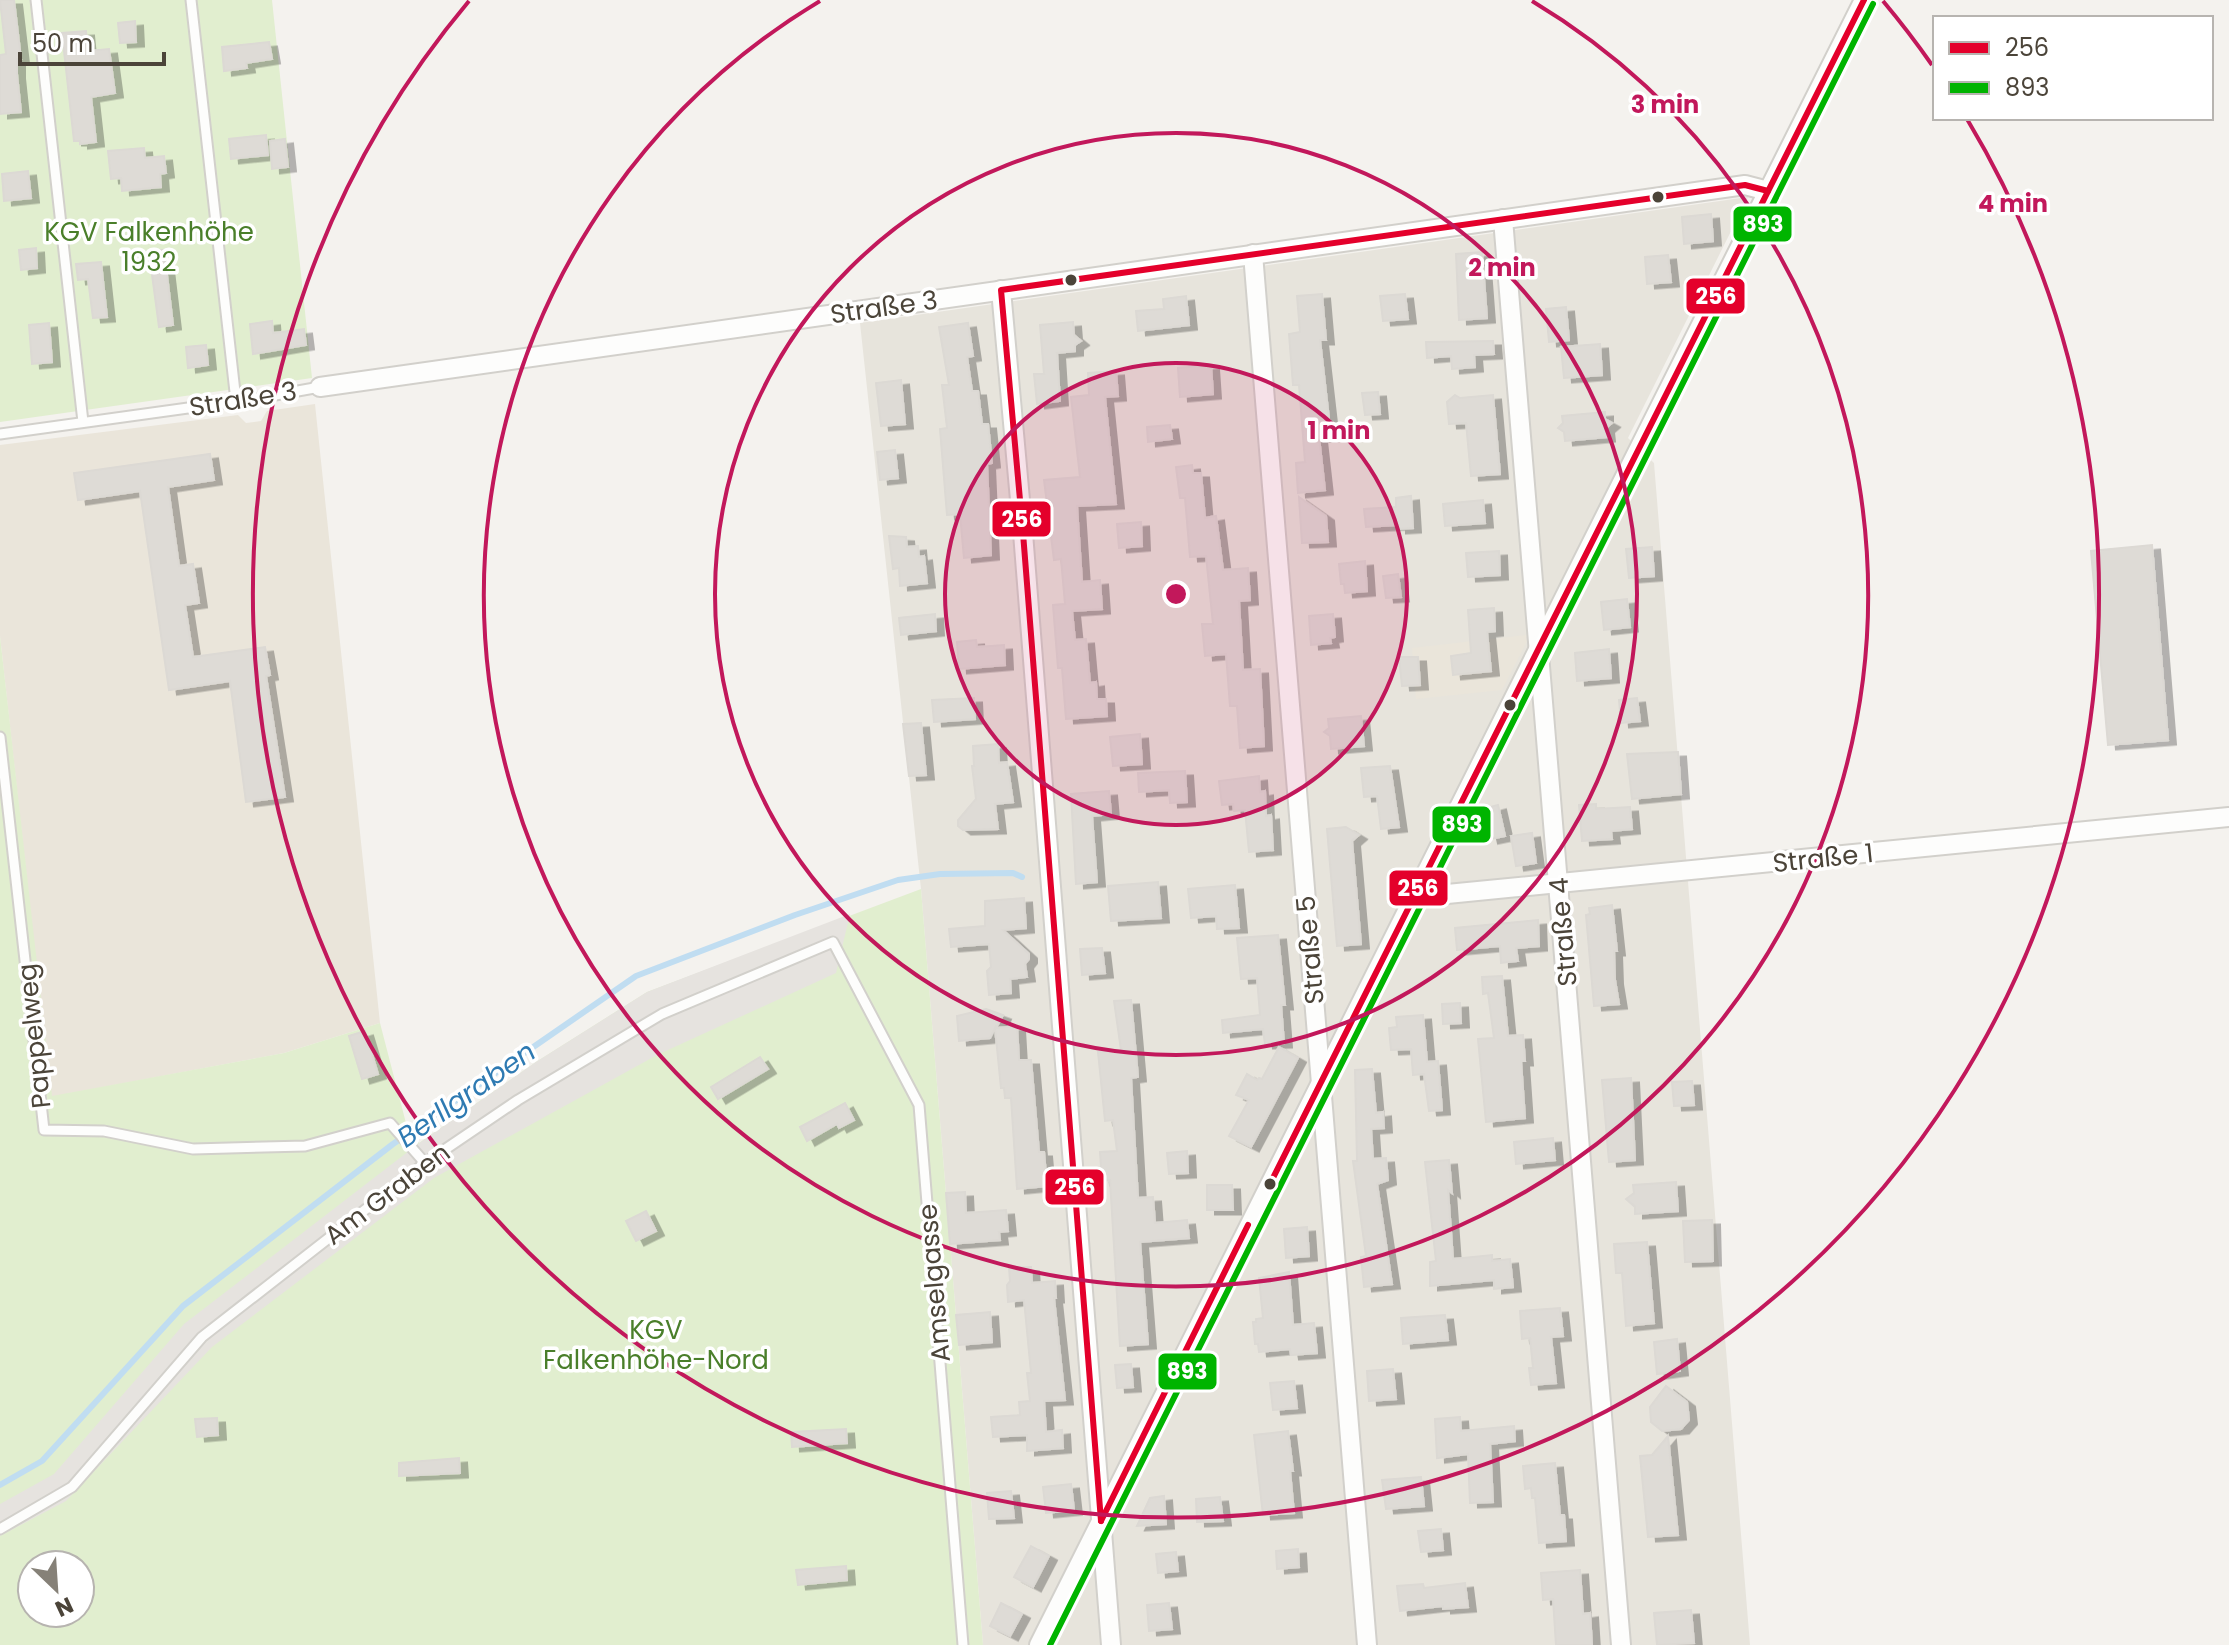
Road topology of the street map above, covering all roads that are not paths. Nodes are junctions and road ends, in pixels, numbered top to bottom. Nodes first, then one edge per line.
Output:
1 (36, 0) edge
2 (191, 0) edge
3 (1864, 0) edge
4 (1768, 191) junction
5 (1503, 219) junction
6 (1253, 254) junction
7 (1001, 290) junction
8 (320, 387) joint
9 (236, 401) junction
10 (83, 422) junction
11 (0, 434) edge
12 (1539, 648) junction
13 (0, 737) edge
14 (2229, 817) edge
15 (1559, 885) junction
16 (1419, 887) junction
17 (833, 942) joint
18 (1321, 1083) junction
19 (425, 1163) junction
20 (1101, 1521) junction
21 (0, 1529) edge
22 (963, 1645) edge
23 (1039, 1645) edge
24 (1111, 1645) edge
25 (1367, 1645) edge
26 (1621, 1645) edge

1 - 10 lane
2 - 9 lane
3 - 4 street
4 - 5 street, Straße 3
4 - 12 street
5 - 6 street, Straße 3
5 - 12 street, Straße 4
6 - 7 street, Straße 3
6 - 18 street, Straße 5
7 - 8 street, Straße 3
7 - 20 street
8 - 9 lane, Straße 3
9 - 10 lane, Straße 3
10 - 11 lane, Straße 3
12 - 15 street, Straße 4
12 - 16 street
13 - 19 lane, Pappelweg
14 - 15 street, Straße 1
15 - 16 street, Straße 1
15 - 26 street, Straße 4
16 - 18 street
17 - 19 lane, Am Graben
17 - 22 lane, Amselgasse
18 - 20 street
18 - 25 street, Straße 5
19 - 21 lane, Am Graben
20 - 23 street
20 - 24 street

